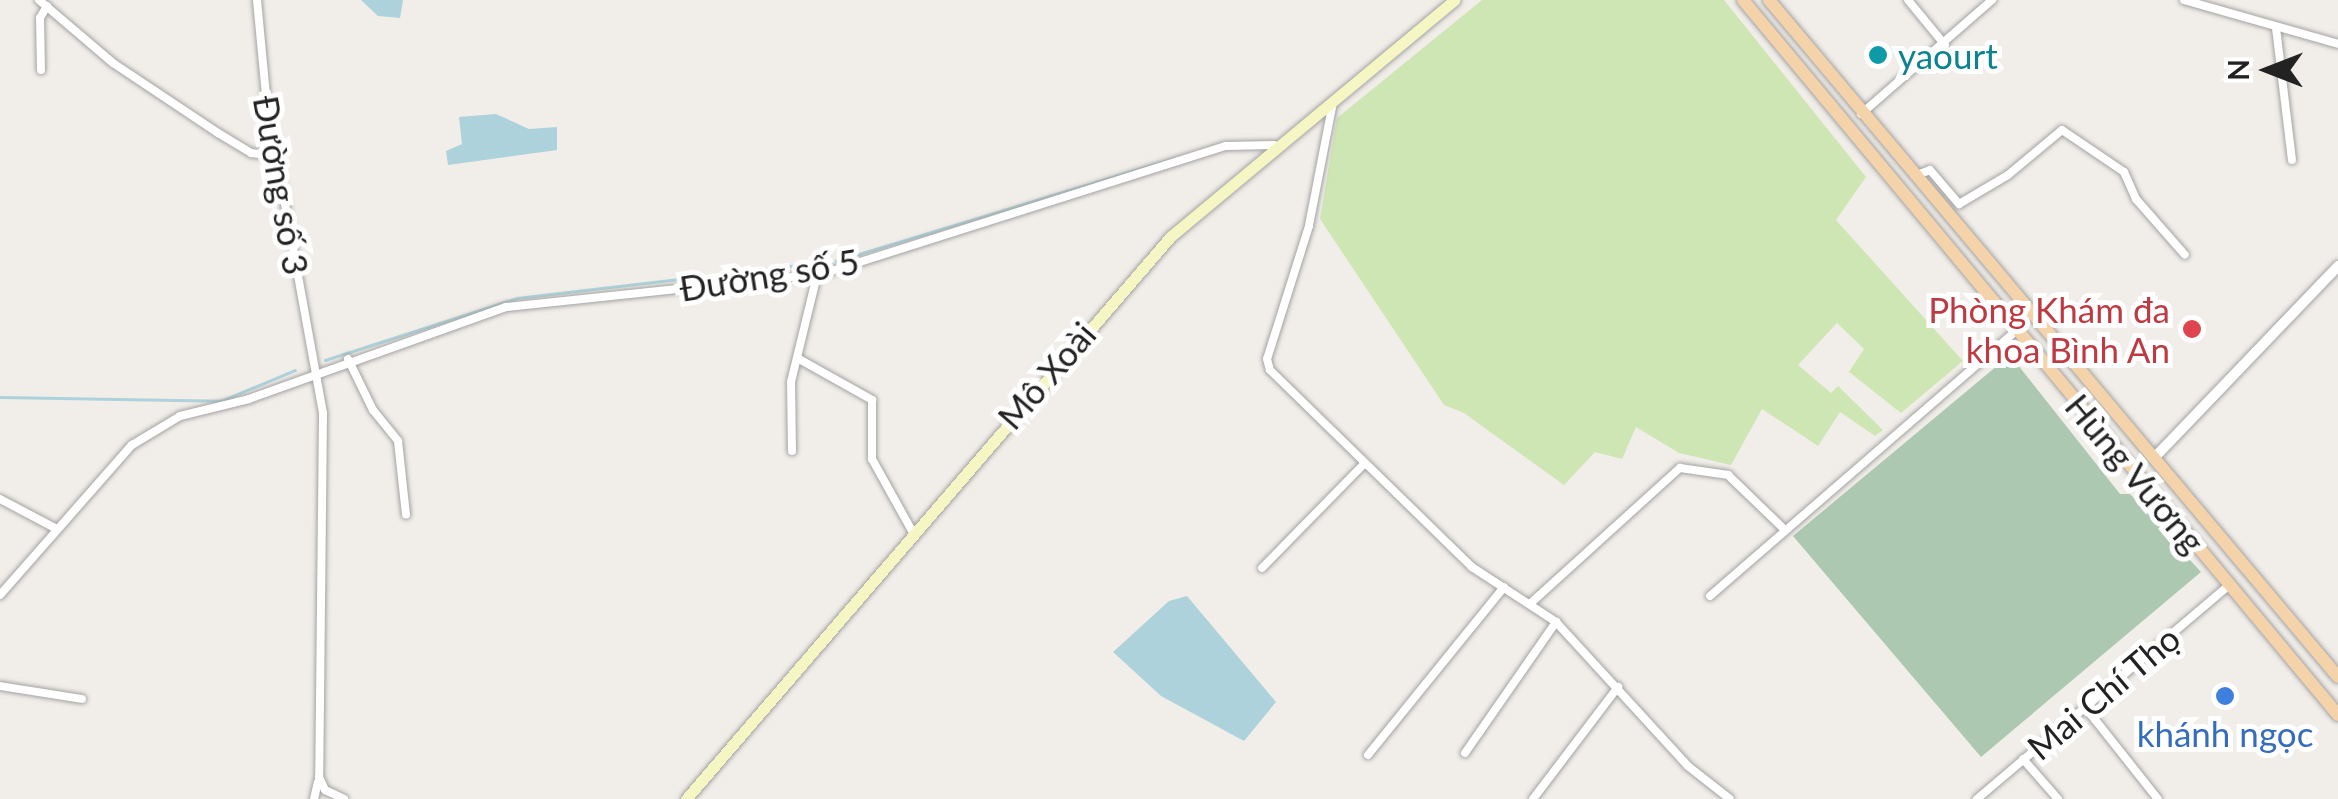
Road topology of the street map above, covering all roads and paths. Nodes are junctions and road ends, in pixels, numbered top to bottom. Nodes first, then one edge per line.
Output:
1 (257, 0) edge
2 (1454, 0) edge
3 (1743, 0) edge
4 (1769, 0) edge
5 (1908, 0) edge
6 (1992, 0) edge
7 (2184, 0) edge
8 (43, 3) edge
9 (2276, 28) junction
10 (2338, 44) edge
11 (1945, 46) junction
12 (41, 70) dead end
13 (1334, 98) junction
14 (1862, 114) junction
15 (1274, 145) junction
16 (276, 156) junction
17 (2292, 160) dead end
18 (1914, 176) junction
19 (2185, 255) dead end
20 (2338, 266) edge
21 (816, 275) junction
22 (2032, 316) junction
23 (2016, 330) junction
24 (348, 359) junction
25 (799, 359) junction
26 (316, 370) junction
27 (792, 451) dead end
28 (2156, 457) junction
29 (1364, 464) junction
30 (2136, 470) junction
31 (0, 499) edge
32 (406, 515) dead end
33 (57, 529) junction
34 (1785, 530) junction
35 (912, 531) junction
36 (1262, 568) dead end
37 (2249, 571) junction
38 (2229, 585) junction
39 (1504, 587) junction
40 (0, 595) edge
41 (1710, 596) dead end
42 (1532, 602) junction
43 (1556, 622) junction
44 (2338, 677) edge
45 (0, 686) edge
46 (1618, 686) junction
47 (82, 698) dead end
48 (2086, 707) junction
49 (2338, 715) edge
50 (1465, 753) dead end
51 (1368, 755) dead end
52 (2023, 759) junction
53 (319, 777) junction
54 (314, 799) edge
55 (344, 799) edge
56 (686, 799) edge
57 (1533, 799) edge
58 (1730, 799) edge
59 (1977, 799) edge
60 (2058, 799) edge
61 (2158, 799) edge

1 - 16 street, Đường số 3
2 - 13 main road, Mô Xoài
3 - 23 main road, Hùng Vương
4 - 14 main road, Hùng Vương
5 - 11 street
6 - 11 street
7 - 9 street
8 - 12 street
8 - 16 street
9 - 10 street
9 - 17 street
11 - 14 street
13 - 15 main road, Mô Xoài
13 - 29 street
14 - 18 main road, Hùng Vương
15 - 21 street, Đường số 5
15 - 35 main road, Mô Xoài
16 - 26 street, Đường số 3
18 - 19 street
18 - 22 main road, Hùng Vương
20 - 28 street
21 - 24 street, Đường số 5
21 - 25 street
22 - 23 main road
22 - 28 main road, Hùng Vương
23 - 30 main road, Hùng Vương
23 - 34 street
24 - 26 street, Đường số 5
24 - 32 street
25 - 27 street
25 - 35 street
26 - 33 street, Đường số 5
26 - 53 street, Đường số 3
28 - 30 main road
28 - 37 main road, Hùng Vương
29 - 36 street
29 - 39 street
30 - 38 main road, Hùng Vương
31 - 33 street
33 - 40 street, Đường số 5
34 - 41 street
34 - 42 street
35 - 56 main road, Mô Xoài
37 - 38 main road
37 - 44 main road, Hùng Vương
38 - 48 street, Mai Chí Thọ
38 - 49 main road, Hùng Vương
39 - 42 street
39 - 51 street
42 - 43 street
43 - 46 street
43 - 50 street
45 - 47 street
46 - 57 street
46 - 58 street
48 - 52 street, Mai Chí Thọ
48 - 61 street
52 - 59 street, Mai Chí Thọ
52 - 60 street
53 - 54 street, Đường số 3
53 - 55 street

